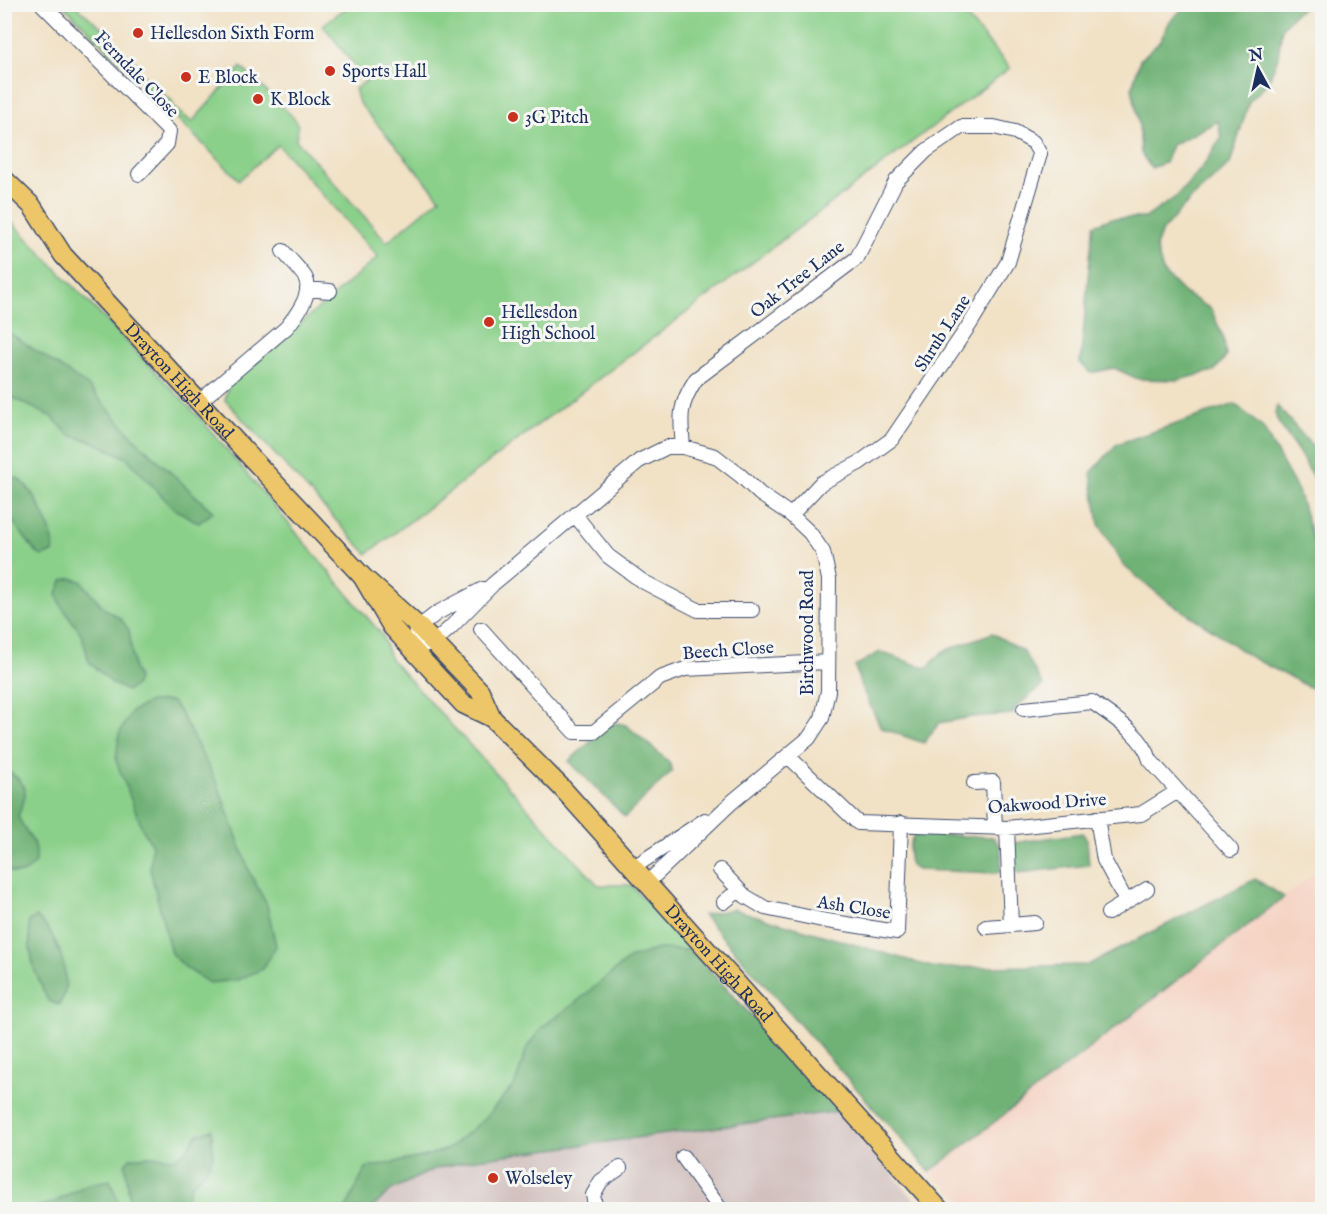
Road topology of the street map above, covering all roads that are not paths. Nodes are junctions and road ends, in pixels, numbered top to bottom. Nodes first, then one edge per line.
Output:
1 (42, 4) edge
2 (1015, 132) joint
3 (139, 174) dead end
4 (4, 179) edge
5 (283, 251) dead end
6 (307, 289) junction
7 (330, 291) dead end
8 (200, 402) junction
9 (683, 447) junction
10 (575, 515) junction
11 (791, 515) junction
12 (362, 576) junction
13 (493, 584) junction
14 (752, 610) dead end
15 (419, 627) junction
16 (481, 628) dead end
17 (433, 643) junction
18 (410, 647) junction
19 (828, 662) junction
20 (1024, 709) dead end
21 (492, 718) junction
22 (788, 756) junction
23 (974, 783) dead end
24 (1178, 791) junction
25 (732, 802) junction
26 (1097, 818) junction
27 (901, 823) junction
28 (1001, 827) junction
29 (1231, 850) dead end
30 (634, 867) junction
31 (720, 870) dead end
32 (648, 882) junction
33 (1147, 889) dead end
34 (739, 890) junction
35 (1126, 901) junction
36 (724, 902) dead end
37 (1108, 913) dead end
38 (1035, 923) dead end
39 (1011, 925) junction
40 (986, 927) dead end
41 (683, 1157) dead end
42 (620, 1168) dead end
43 (596, 1209) edge
44 (721, 1209) edge
45 (940, 1209) edge

1 - 3 street, Ferndale Close
2 - 9 street, Oak Tree Lane
2 - 11 street, Shrub Lane
4 - 8 main road, Drayton High Road
5 - 6 street
6 - 7 street
6 - 8 street
8 - 12 main road, Drayton High Road
9 - 10 street, Birchwood Road
9 - 11 street, Birchwood Road
10 - 13 street, Birchwood Road
10 - 14 street
11 - 19 street, Birchwood Road
12 - 15 main road, Drayton High Road
12 - 18 main road, Drayton High Road
13 - 15 street, Birchwood Road
13 - 17 street, Birchwood Road
15 - 17 main road, Drayton High Road
15 - 18 street
16 - 19 street, Beech Close
17 - 18 street
17 - 21 main road, Drayton High Road
18 - 21 main road, Drayton High Road
19 - 22 street, Birchwood Road
20 - 24 street
21 - 30 main road, Drayton High Road
22 - 25 street, Birchwood Road
22 - 27 street, Oakwood Drive
23 - 28 street
24 - 26 street, Oakwood Drive
24 - 29 street
25 - 30 street, Birchwood Road
25 - 32 street, Birchwood Road
26 - 28 street, Oakwood Drive
26 - 35 street
27 - 28 street, Oakwood Drive
27 - 34 street, Ash Close
28 - 39 street
30 - 32 main road, Drayton High Road
31 - 34 street, Ash Close
32 - 45 main road, Drayton High Road
33 - 35 street
34 - 36 street
35 - 37 street
38 - 39 street
39 - 40 street
41 - 44 street
42 - 43 street

